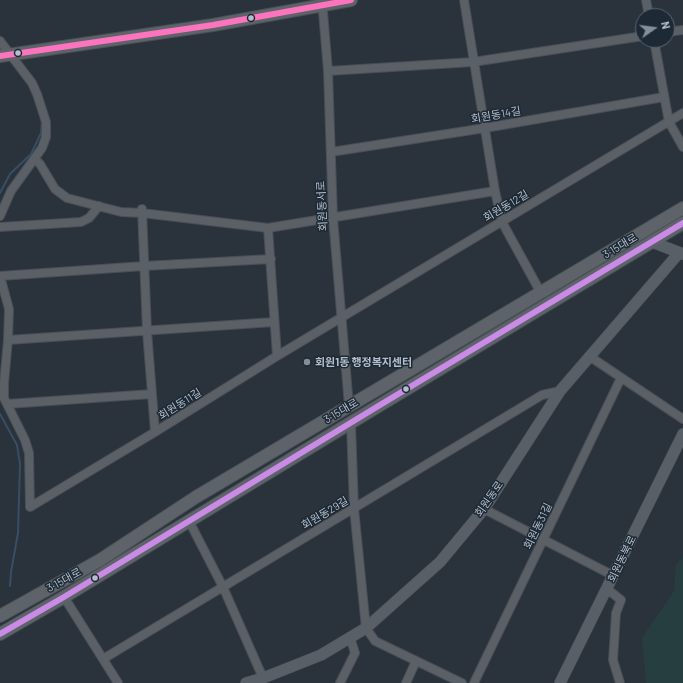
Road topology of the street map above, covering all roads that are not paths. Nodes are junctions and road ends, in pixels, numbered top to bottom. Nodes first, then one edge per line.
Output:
1 (351, 0) edge
2 (464, 0) edge
3 (322, 2) edge
4 (635, 37) edge
5 (0, 41) edge
6 (655, 48) edge
7 (5, 56) edge
8 (473, 62) junction
9 (328, 71) junction
10 (664, 97) junction
11 (683, 113) edge
12 (669, 122) junction
13 (485, 128) junction
14 (683, 147) edge
15 (331, 152) junction
16 (35, 160) junction
17 (495, 191) junction
18 (98, 206) junction
19 (683, 208) edge
20 (142, 210) junction
21 (0, 216) edge
22 (333, 218) junction
23 (502, 222) junction
24 (683, 223) edge
25 (0, 227) edge
26 (268, 228) junction
27 (652, 242) junction
28 (681, 254) edge
29 (271, 259) junction
30 (144, 266) junction
31 (0, 276) edge
32 (541, 293) junction
33 (341, 318) junction
34 (274, 322) junction
35 (147, 331) junction
36 (8, 340) junction
37 (277, 356) junction
38 (589, 356) junction
39 (621, 378) junction
40 (560, 390) junction
41 (152, 394) junction
42 (7, 404) junction
43 (349, 406) junction
44 (683, 419) edge
45 (351, 424) junction
46 (155, 432) junction
47 (683, 434) edge
48 (354, 508) junction
49 (484, 509) junction
50 (189, 521) junction
51 (543, 540) junction
52 (614, 576) junction
53 (223, 587) junction
54 (607, 589) junction
55 (64, 597) junction
56 (0, 616) edge
57 (366, 628) junction
58 (0, 634) edge
59 (350, 637) junction
60 (103, 659) junction
61 (416, 661) junction
62 (262, 681) edge
63 (118, 683) edge
64 (246, 683) edge
65 (340, 683) edge
66 (406, 683) edge
67 (462, 683) edge
68 (474, 683) edge
69 (560, 683) edge
70 (620, 683) edge

1 - 3 main road
2 - 8 street
3 - 7 main road
3 - 9 street, 회원동서로
4 - 8 street
5 - 7 street
6 - 10 street
7 - 16 street
8 - 9 street
8 - 13 street
9 - 15 street, 회원동서로
10 - 12 street
10 - 13 street, 회원동14길
11 - 12 street, 회원동12길
12 - 14 street
12 - 23 street, 회원동12길
13 - 15 street, 회원동14길
13 - 17 street
15 - 22 street, 회원동서로
16 - 18 street
16 - 21 street
17 - 22 street
17 - 23 street
18 - 20 street
18 - 25 street
19 - 32 main road, 3·15대로
20 - 26 street
20 - 30 street
22 - 26 street
22 - 33 street, 회원동서로
23 - 32 street
23 - 33 street, 회원동12길
24 - 27 main road, 3·15대로
26 - 29 street
27 - 28 main road
27 - 45 main road, 3·15대로
28 - 38 main road, 회원동로
29 - 30 street
29 - 34 street
30 - 31 street
30 - 35 street
31 - 36 street
32 - 43 main road, 3·15대로
33 - 37 street, 회원동11길
33 - 43 street, 회원동서로
34 - 35 street
34 - 37 street
35 - 36 street
35 - 41 street
36 - 42 street
37 - 46 street, 회원동11길
38 - 39 street
38 - 40 main road, 회원동로
39 - 44 street
39 - 51 street, 회원동31길
40 - 48 street, 회원동29길
40 - 49 main road, 회원동로
41 - 42 street
41 - 46 street
42 - 46 street, 회원동11길
43 - 56 main road, 3·15대로
45 - 48 street
45 - 50 main road, 3·15대로
47 - 52 main road, 회원동북로
48 - 53 street, 회원동29길
48 - 57 street
49 - 51 street
49 - 57 main road, 회원동로
50 - 53 street
50 - 55 main road, 3·15대로
51 - 52 street
51 - 68 street, 회원동31길
52 - 54 main road, 회원동북로
53 - 60 street, 회원동29길
53 - 62 street
54 - 69 main road, 회원동북로
54 - 70 street
55 - 58 main road, 3·15대로
55 - 60 street
57 - 59 main road, 회원동로
57 - 61 street
59 - 62 main road, 회원동로
59 - 65 street
60 - 63 street
61 - 66 street
61 - 67 street
62 - 64 main road, 회원동로

